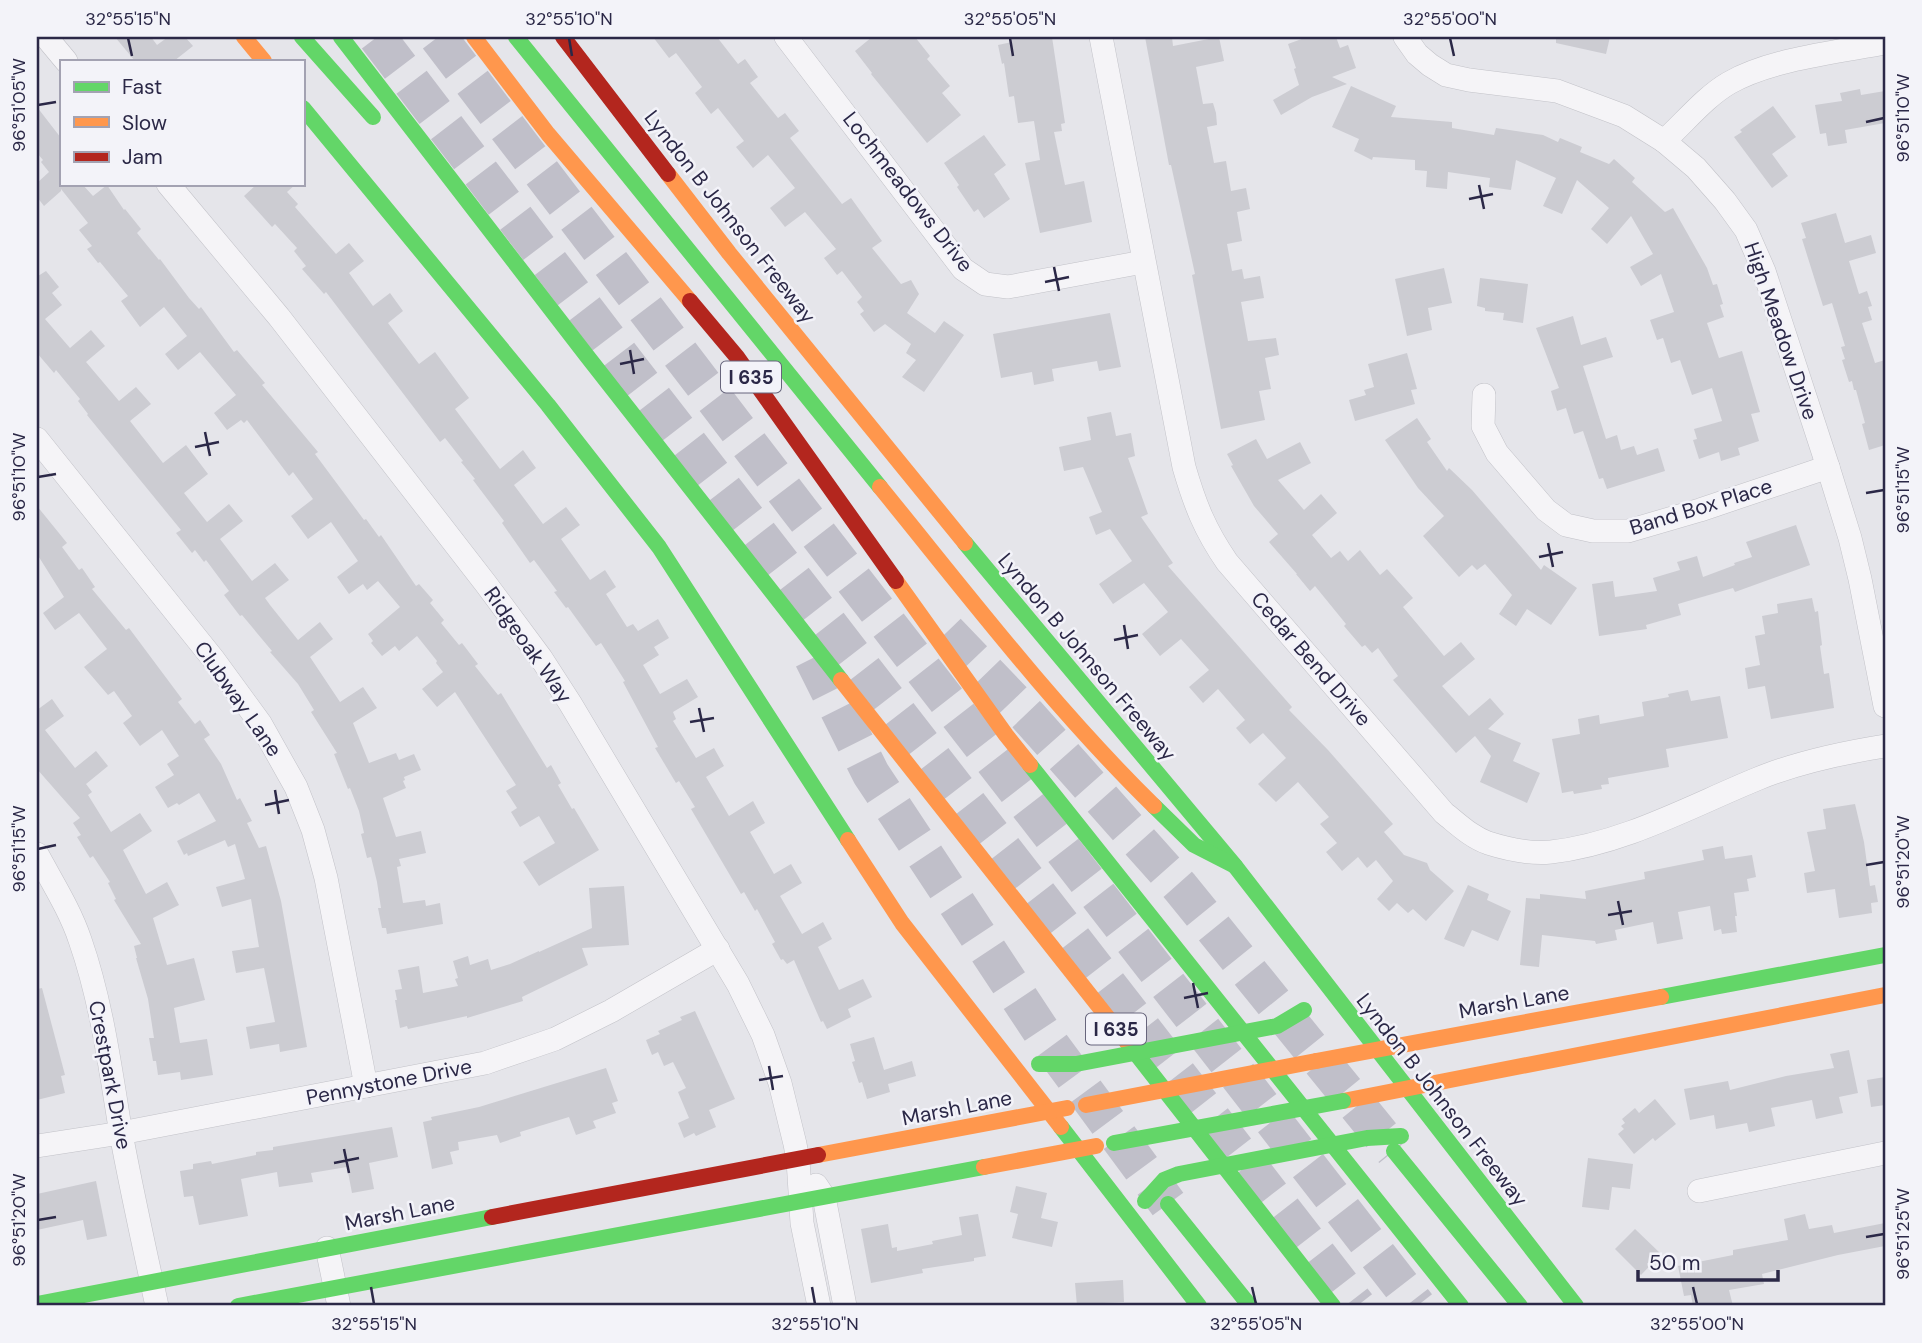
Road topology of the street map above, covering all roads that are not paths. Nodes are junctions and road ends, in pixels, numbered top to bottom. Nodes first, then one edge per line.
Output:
1 (46, 37) edge
2 (244, 37) edge
3 (302, 37) edge
4 (341, 37) edge
5 (474, 37) edge
6 (516, 37) edge
7 (563, 37) edge
8 (786, 37) edge
9 (1101, 37) edge
10 (1405, 37) edge
11 (1885, 43) edge
12 (65, 60) edge
13 (263, 60) edge
14 (304, 109) edge
15 (386, 131) dead end
16 (1664, 141) junction
17 (404, 147) dead end
18 (445, 173) junction
19 (170, 186) edge
20 (1143, 262) junction
21 (1483, 395) dead end
22 (37, 439) edge
23 (1828, 467) junction
24 (1885, 706) edge
25 (1885, 746) edge
26 (37, 854) edge
27 (1235, 866) junction
28 (718, 949) junction
29 (1885, 954) edge
30 (1312, 965) junction
31 (1885, 995) edge
32 (1376, 1048) junction
33 (1003, 1052) junction
34 (366, 1086) junction
35 (1407, 1088) junction
36 (1050, 1112) junction
37 (121, 1132) junction
38 (37, 1146) edge
39 (1436, 1146) dead end
40 (1079, 1150) junction
41 (1885, 1153) edge
42 (1458, 1154) junction
43 (798, 1160) junction
44 (1699, 1191) dead end
45 (824, 1197) junction
46 (801, 1201) junction
47 (1168, 1204) tunnel mouth
48 (1143, 1232) junction
49 (472, 1242) junction
50 (327, 1248) junction
51 (151, 1282) junction
52 (338, 1297) edge
53 (49, 1303) edge
54 (157, 1306) edge
55 (238, 1306) edge
56 (819, 1306) edge
57 (845, 1306) edge
58 (1199, 1306) edge
59 (1250, 1306) edge
60 (1333, 1306) edge
61 (1461, 1306) edge
62 (1520, 1306) edge
63 (1576, 1306) edge

1 - 12 street
2 - 13 main road
3 - 15 main road
4 - 18 main road, I 635
5 - 61 main road, I 635
6 - 27 main road
7 - 27 main road, Lyndon B Johnson Freeway
8 - 20 street, Lochmeadows Drive
9 - 20 street, Cedar Bend Drive
10 - 16 street, High Meadow Drive
11 - 16 street
14 - 33 main road
16 - 23 street, High Meadow Drive
17 - 18 main road
18 - 60 main road, I 635
19 - 28 street, Ridgeoak Way
20 - 25 street, Cedar Bend Drive
21 - 23 street, Band Box Place
22 - 34 street, Clubway Lane
23 - 24 street, High Meadow Drive
26 - 37 street, Crestpark Drive
27 - 30 main road, Lyndon B Johnson Freeway
28 - 34 street, Pennystone Drive
28 - 43 street, Ridgeoak Way
29 - 32 main road, Marsh Lane
30 - 32 main road, Lyndon B Johnson Freeway
30 - 33 main road, bridge
31 - 35 main road, Marsh Lane
32 - 35 main road, Lyndon B Johnson Freeway
32 - 36 main road, Marsh Lane, bridge
33 - 36 main road
34 - 37 street, Pennystone Drive
35 - 40 main road, Marsh Lane, bridge
35 - 42 main road, Lyndon B Johnson Freeway
36 - 40 main road
36 - 43 main road, Marsh Lane
37 - 38 street, Pennystone Drive
37 - 51 street, Crestpark Drive
39 - 42 main road
40 - 45 main road, Marsh Lane
40 - 48 main road
41 - 44 street
42 - 63 main road, Lyndon B Johnson Freeway
43 - 45 street, Ridgeoak Way
43 - 46 street, Ridgeoak Way
43 - 49 main road, Marsh Lane
45 - 46 main road, Marsh Lane
45 - 57 street, Ridgeoak Way
46 - 49 main road, Marsh Lane
46 - 56 street, Ridgeoak Way
47 - 59 main road
48 - 58 main road
48 - 62 main road, bridge
49 - 50 main road, Marsh Lane
49 - 52 main road, Marsh Lane
50 - 51 main road, Marsh Lane
50 - 52 street
51 - 53 main road, Marsh Lane
51 - 54 street, Crestpark Drive
52 - 55 main road, Marsh Lane

